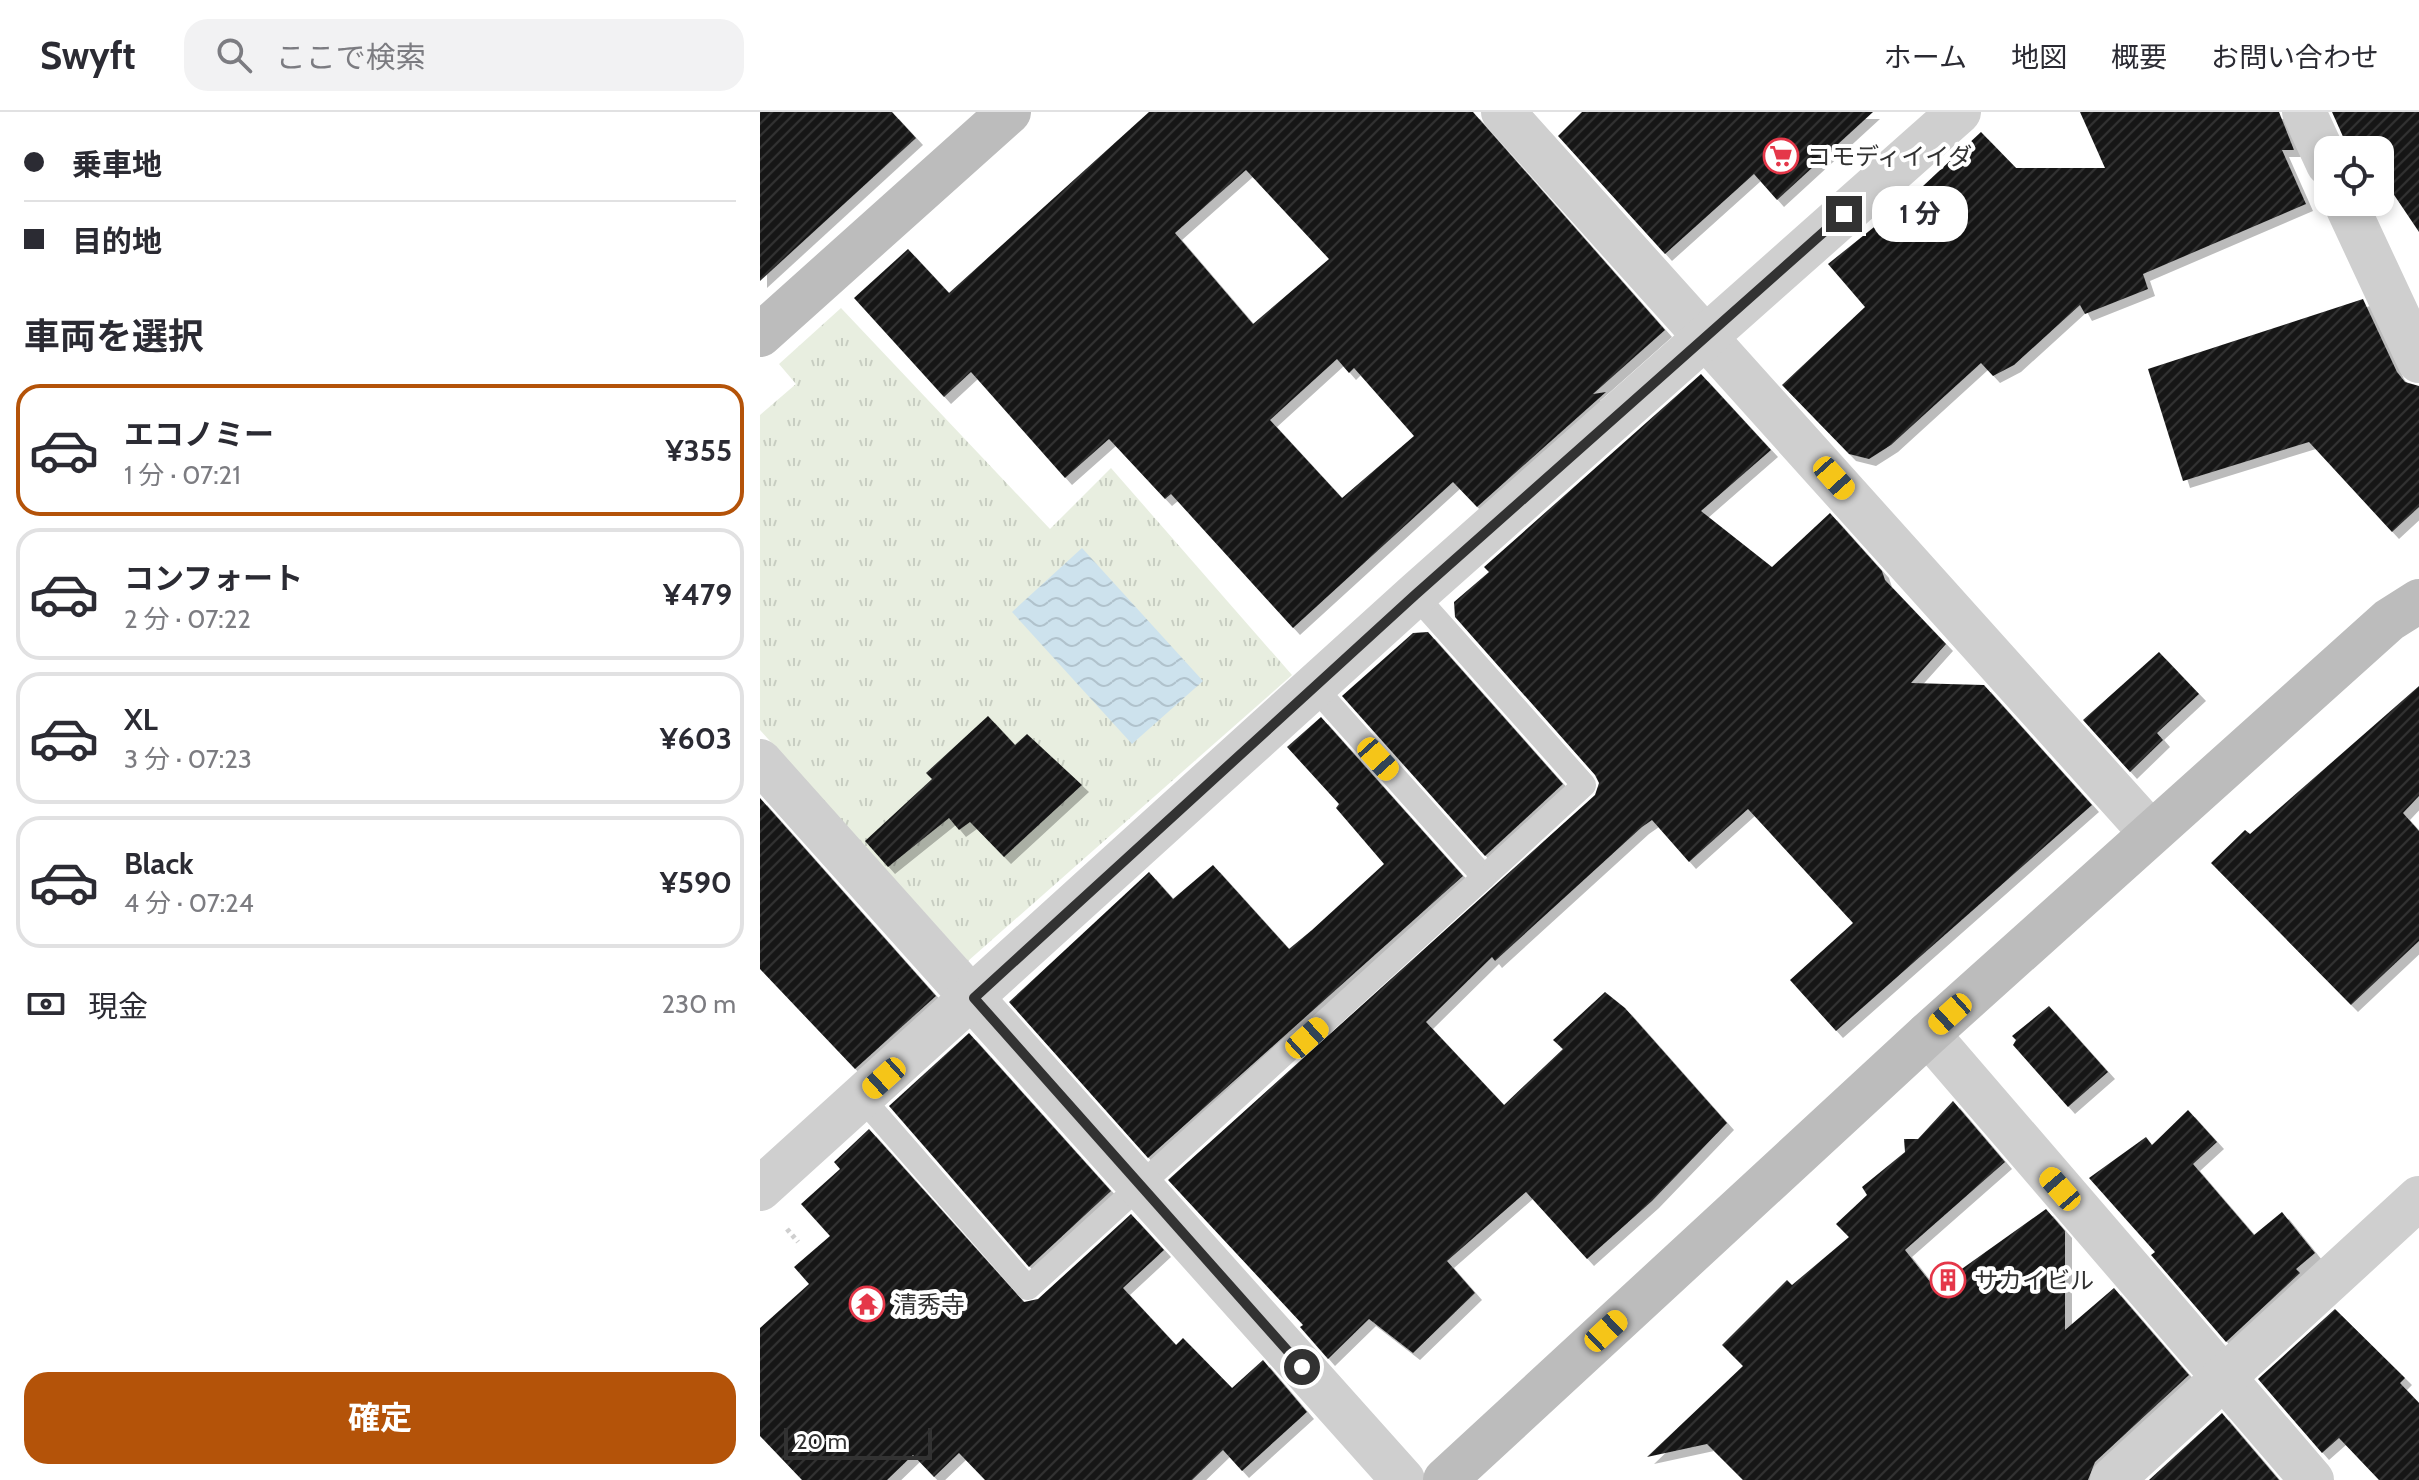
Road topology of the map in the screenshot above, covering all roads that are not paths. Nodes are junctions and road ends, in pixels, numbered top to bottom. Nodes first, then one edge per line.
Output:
1 (1009, 112) edge
2 (1503, 112) edge
3 (1959, 112) edge
4 (2304, 112) edge
5 (2315, 136) edge
6 (2352, 216) edge
7 (760, 335) edge
8 (1707, 336) junction
9 (2419, 361) edge
10 (1415, 595) junction
11 (2419, 601) edge
12 (1315, 688) junction
13 (760, 761) edge
14 (2151, 833) junction
15 (1484, 877) junction
16 (974, 998) junction
17 (1928, 1034) junction
18 (862, 1098) junction
19 (1141, 1186) junction
20 (760, 1189) edge
21 (2419, 1198) edge
22 (2222, 1379) junction
23 (1403, 1480) edge
24 (1445, 1480) edge
25 (2112, 1480) edge
26 (2312, 1480) edge

1 - 7 main road
2 - 8 street
3 - 8 street
4 - 5 street
6 - 9 street
8 - 10 street
8 - 14 street
10 - 12 street
10 - 15 lane
11 - 14 main road
12 - 15 lane
12 - 16 street
13 - 16 street
14 - 17 main road
15 - 19 lane
16 - 18 street
16 - 19 street
17 - 22 street
17 - 24 main road
18 - 19 lane
18 - 20 street
19 - 23 street
21 - 22 street
22 - 25 street
22 - 26 street

